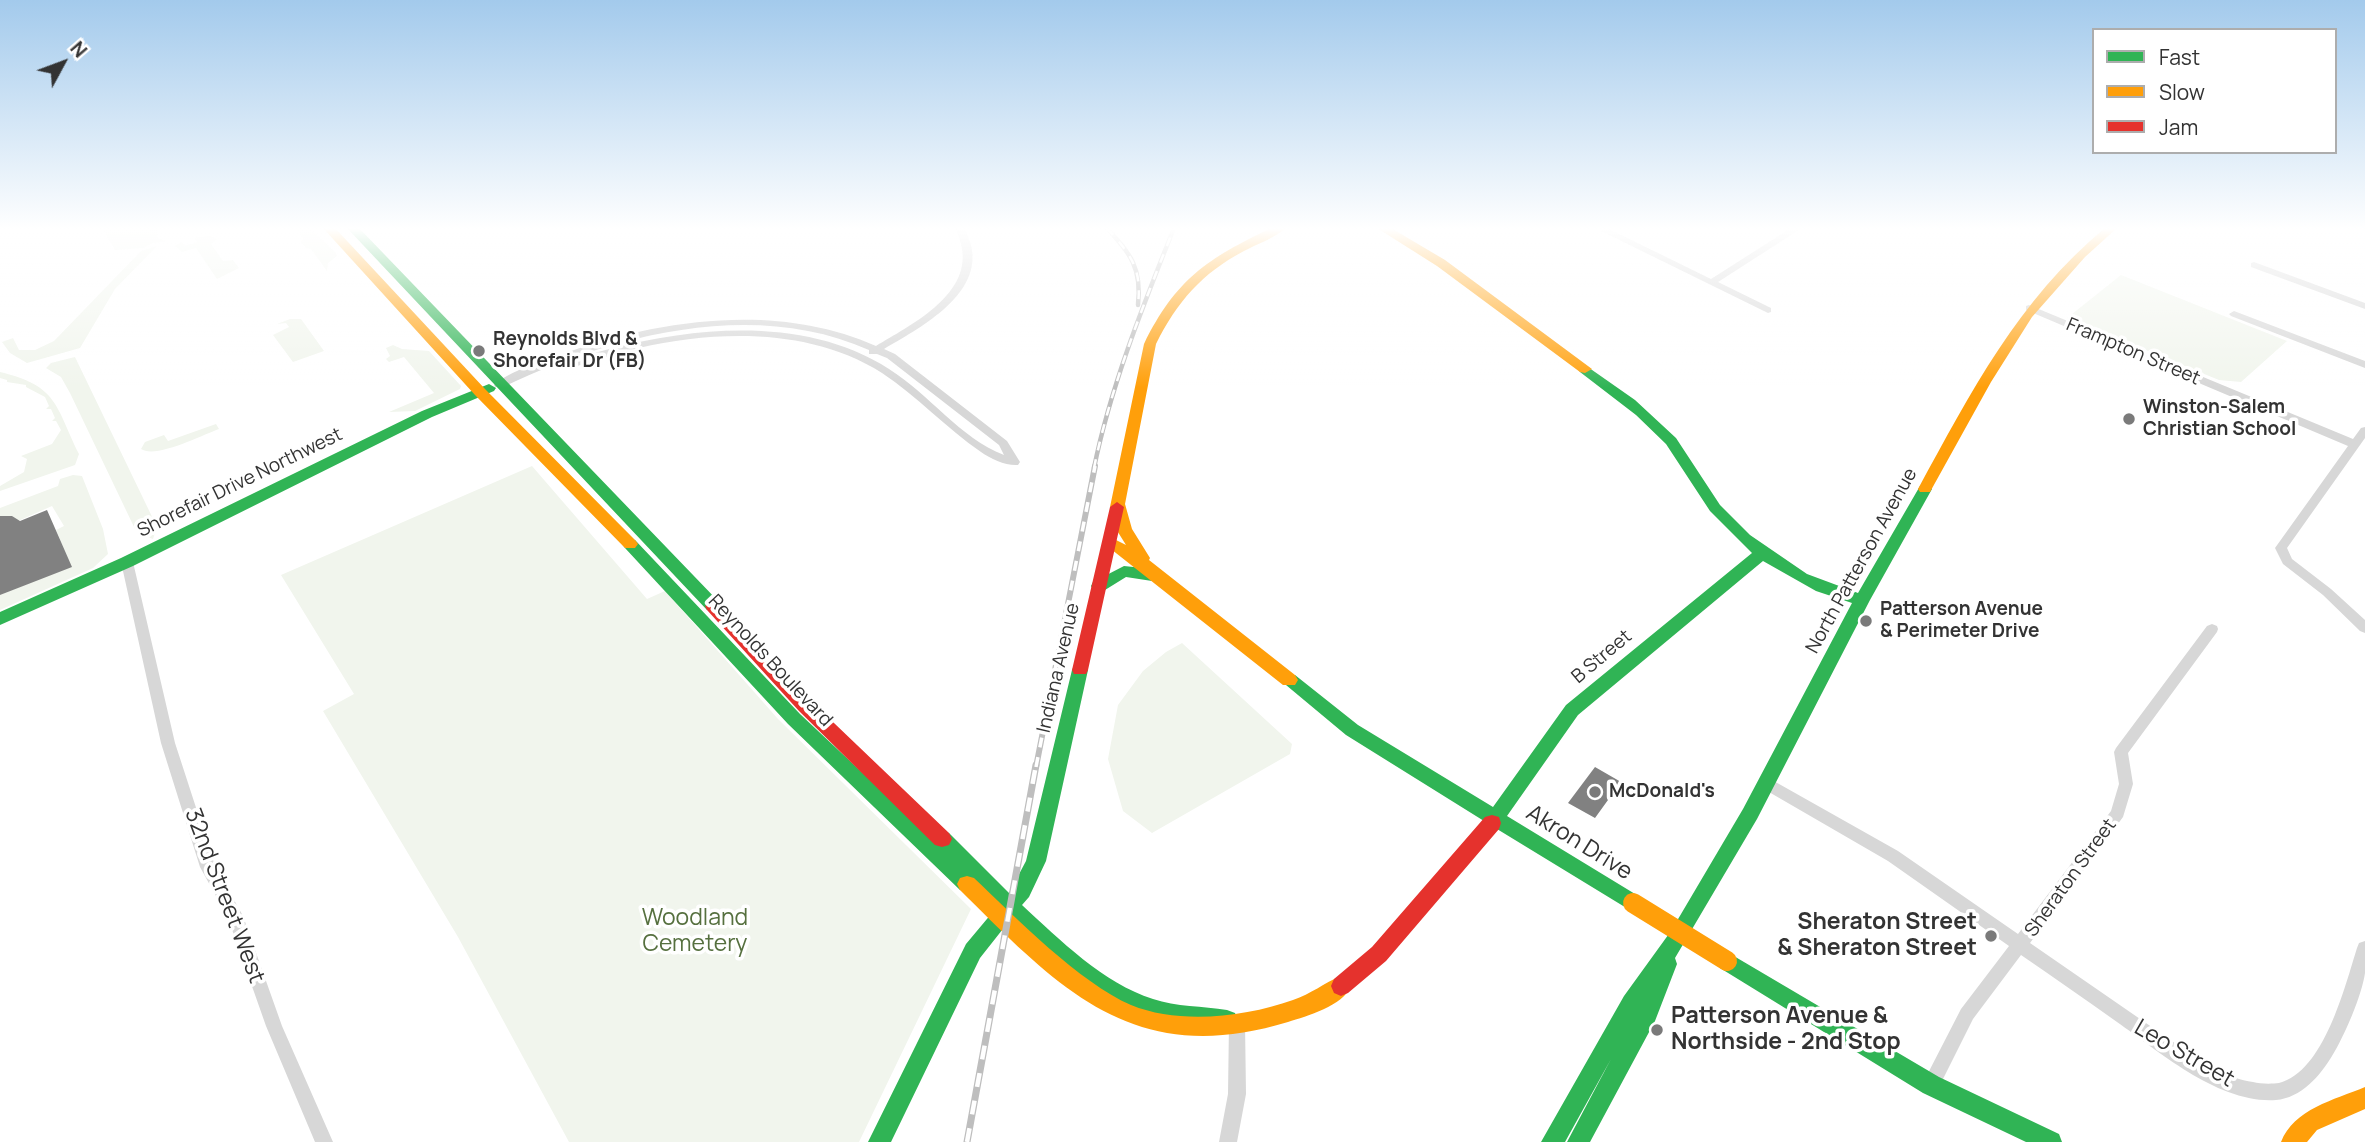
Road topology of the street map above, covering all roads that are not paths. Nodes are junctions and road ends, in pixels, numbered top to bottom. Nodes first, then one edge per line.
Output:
1 (377, 281) edge
2 (402, 281) edge
3 (962, 281) edge
4 (1188, 281) edge
5 (1466, 281) edge
6 (2052, 281) edge
7 (2298, 281) edge
8 (1713, 282) edge
9 (2365, 306) edge
10 (2029, 308) junction
11 (1768, 310) dead end
12 (2234, 314) dead end
13 (878, 349) junction
14 (863, 359) junction
15 (2365, 365) edge
16 (499, 385) junction
17 (480, 392) junction
18 (2365, 430) edge
19 (2354, 444) junction
20 (1119, 495) junction
21 (1110, 542) junction
22 (1762, 552) junction
23 (127, 562) junction
24 (1155, 573) junction
25 (1100, 586) junction
26 (1862, 600) junction
27 (0, 619) edge
28 (2365, 628) edge
29 (2212, 629) dead end
30 (1768, 783) junction
31 (1496, 819) junction
32 (1005, 910) junction
33 (1678, 937) junction
34 (2020, 947) junction
35 (2365, 948) edge
36 (1237, 1023) junction
37 (1931, 1085) junction
38 (2365, 1098) edge
39 (2309, 1122) junction
40 (324, 1142) edge
41 (879, 1142) edge
42 (1228, 1142) edge
43 (1552, 1142) edge
44 (1578, 1142) edge
45 (2051, 1142) edge
46 (2292, 1142) edge
47 (2306, 1142) edge

1 - 17 main road, Reynolds Boulevard
2 - 16 main road, Reynolds Boulevard
3 - 13 street
4 - 20 main road, Indiana Avenue
5 - 22 main road
6 - 10 main road, North Patterson Avenue
7 - 9 street
8 - 11 street
10 - 19 street, Frampton Street
10 - 26 main road, North Patterson Avenue
12 - 15 street
13 - 14 street
13 - 14 street, Shorefair Drive Northwest
13 - 16 street, Shorefair Drive Northwest
14 - 16 street, Shorefair Drive Northwest
16 - 17 main road, Shorefair Drive Northwest
16 - 32 main road, Reynolds Boulevard
17 - 23 main road, Shorefair Drive Northwest
17 - 32 main road, Reynolds Boulevard
18 - 19 street
19 - 28 street
20 - 21 main road, Indiana Avenue
20 - 24 main road
21 - 24 main road, Akron Drive
21 - 25 main road, Indiana Avenue
22 - 26 main road
22 - 31 main road, B Street
23 - 27 main road, Shorefair Drive Northwest
23 - 40 street, 32nd Street West
24 - 25 main road
24 - 31 main road, Akron Drive
25 - 32 main road, Indiana Avenue
26 - 30 main road, North Patterson Avenue
29 - 34 street, Sheraton Street
30 - 33 main road, North Patterson Avenue
30 - 34 street, Sheraton Street
31 - 36 main road, Reynolds Boulevard
31 - 37 main road, Akron Drive, bridge
32 - 36 main road, Reynolds Boulevard
32 - 41 main road, Indiana Avenue
33 - 43 main road, North Patterson Avenue
33 - 44 main road, North Patterson Avenue
34 - 35 street, Leo Street
34 - 37 street, Sheraton Street
36 - 42 street
37 - 45 main road, Akron Drive
38 - 39 main road
39 - 46 main road
39 - 47 main road

